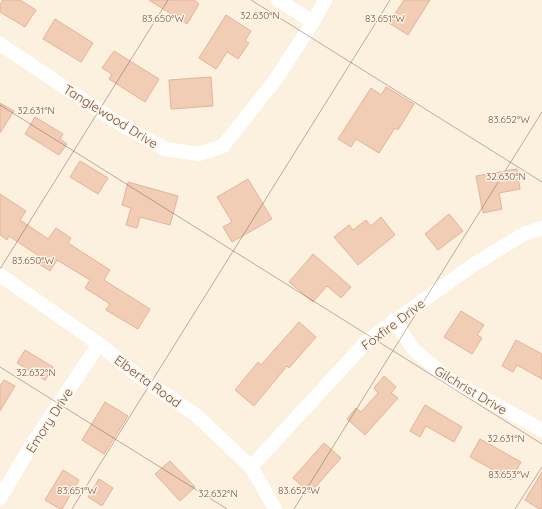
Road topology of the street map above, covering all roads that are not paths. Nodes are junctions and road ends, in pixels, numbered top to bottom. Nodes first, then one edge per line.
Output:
1 (278, 0) edge
2 (325, 0) edge
3 (313, 22) junction
4 (0, 44) edge
5 (542, 228) edge
6 (0, 275) edge
7 (394, 320) junction
8 (99, 344) junction
9 (542, 430) edge
10 (251, 468) junction
11 (0, 498) edge
12 (275, 509) edge

1 - 3 street
2 - 3 street, Tanglewood Drive
3 - 4 street, Tanglewood Drive
5 - 7 street, Foxfire Drive
6 - 8 street, Elberta Road
7 - 9 street, Gilchrist Drive
7 - 10 street, Foxfire Drive
8 - 10 street, Elberta Road
8 - 11 street, Emory Drive
10 - 12 street, Elberta Road

